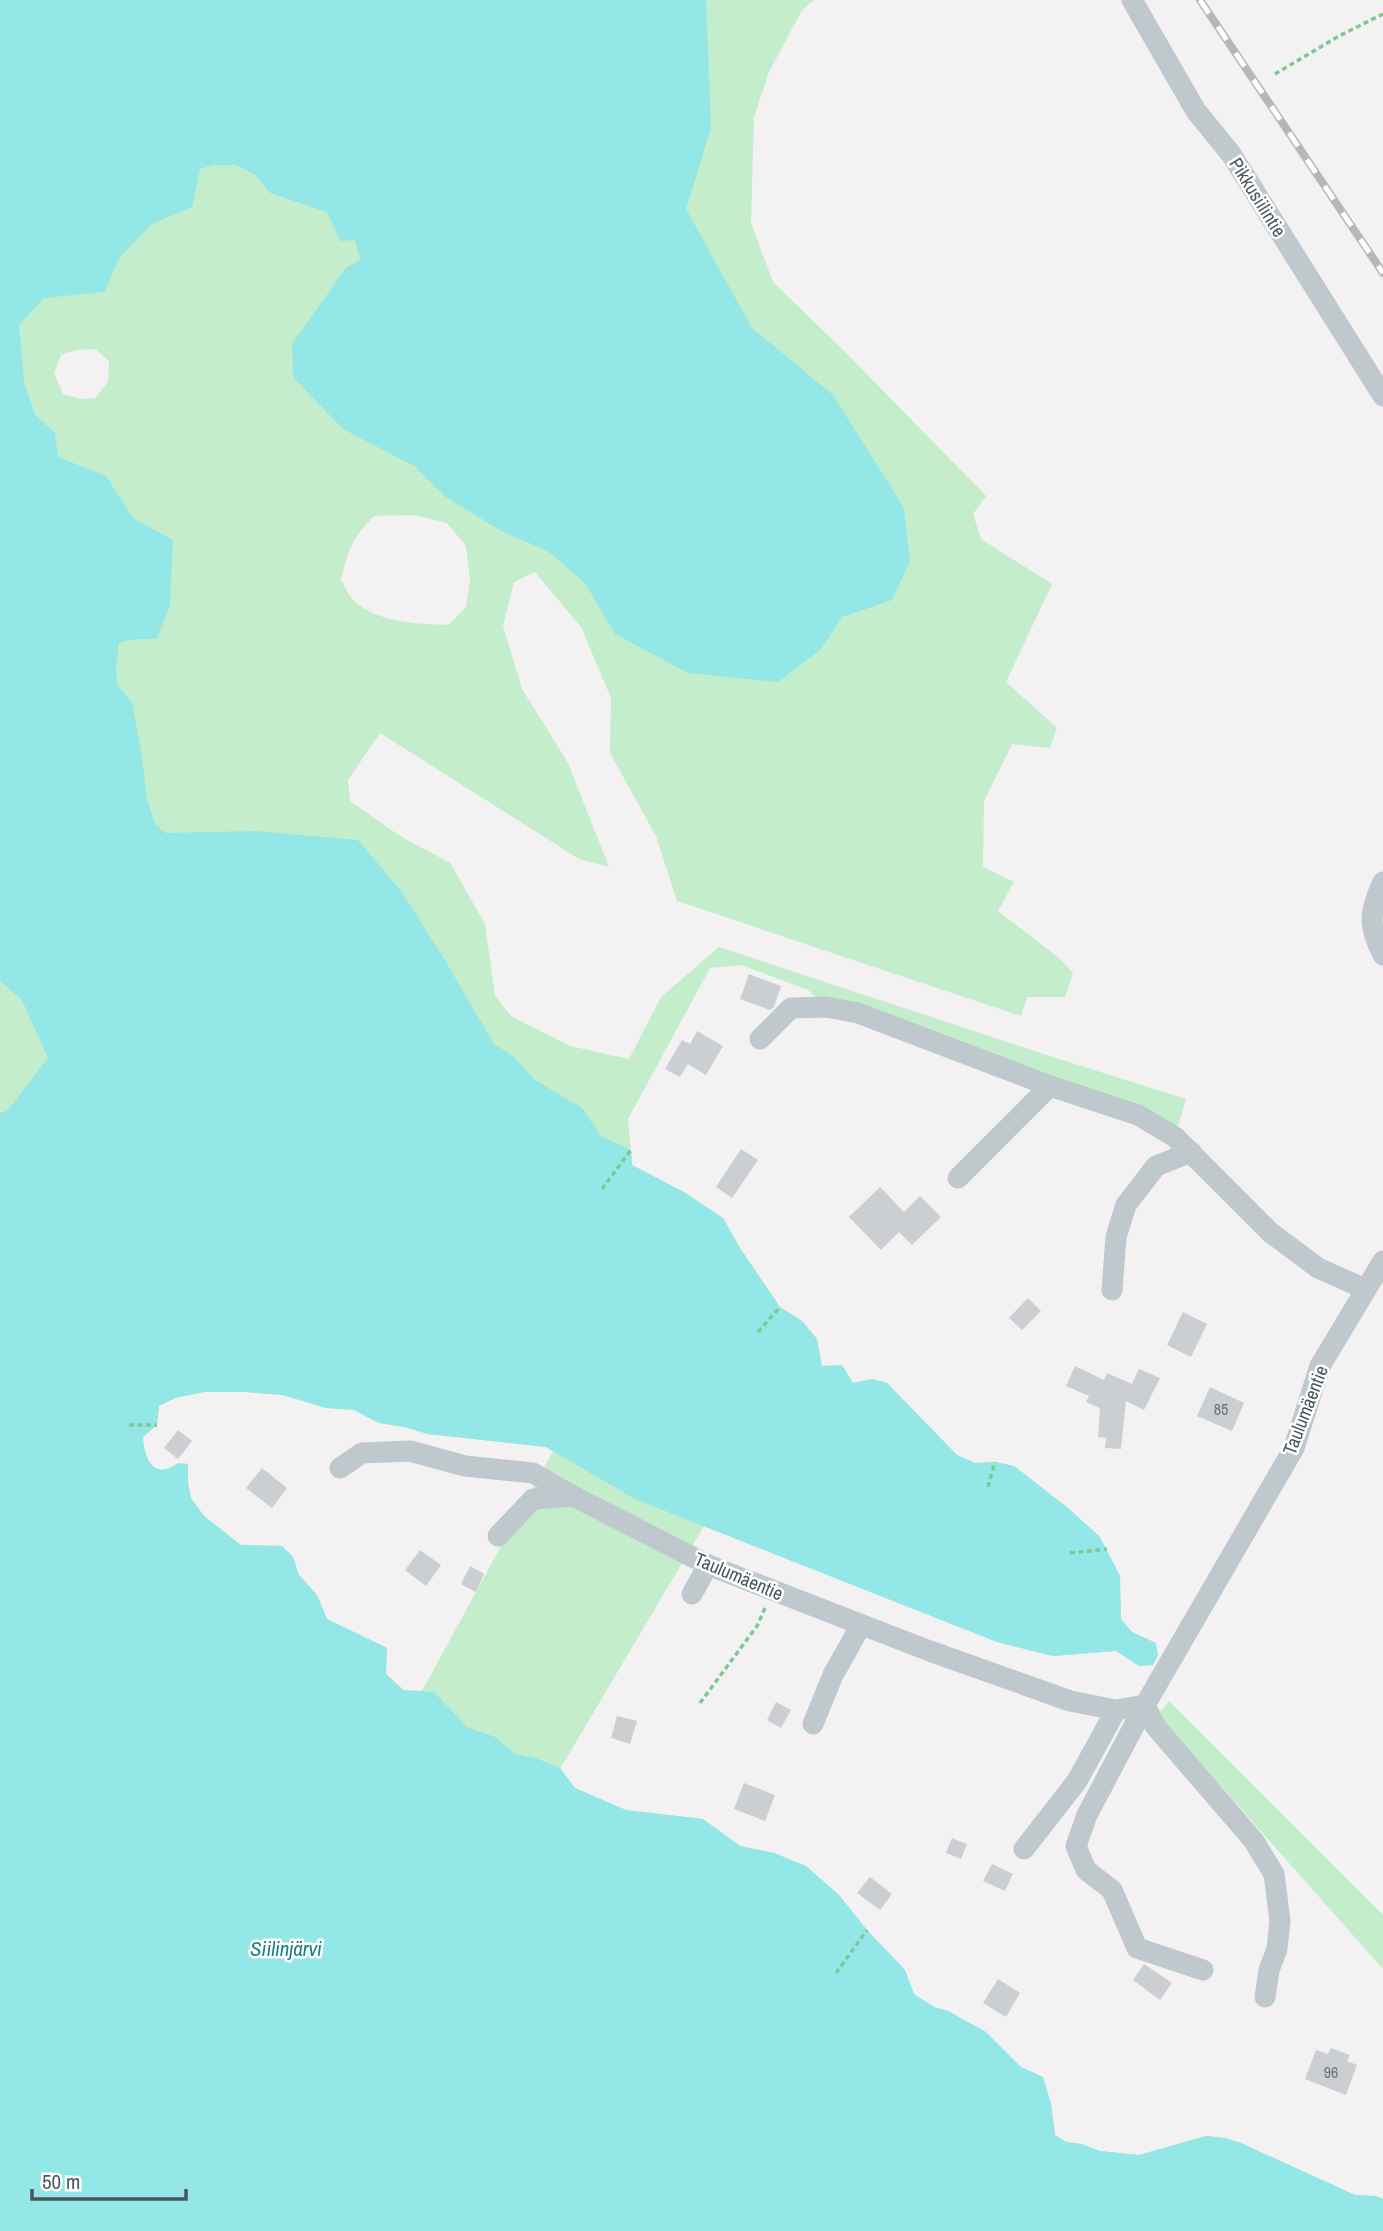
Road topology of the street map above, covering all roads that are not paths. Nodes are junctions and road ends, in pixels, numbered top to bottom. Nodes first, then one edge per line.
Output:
1 (1132, 0) edge
2 (1383, 396) edge
3 (1383, 882) edge
4 (1383, 955) edge
5 (760, 1038) dead end
6 (1050, 1086) junction
7 (1191, 1152) junction
8 (958, 1178) dead end
9 (1383, 1261) edge
10 (1366, 1289) junction
11 (1112, 1290) dead end
12 (340, 1468) dead end
13 (573, 1496) junction
14 (498, 1535) dead end
15 (708, 1565) junction
16 (692, 1594) dead end
17 (862, 1625) junction
18 (1145, 1705) junction
19 (1116, 1710) junction
20 (813, 1724) dead end
21 (1024, 1849) dead end
22 (1203, 1970) dead end
23 (1265, 1997) dead end

1 - 2 street, Pikkusiilintie
3 - 4 street
5 - 6 street
6 - 7 street
6 - 8 street
7 - 10 street
7 - 11 street
9 - 10 street, Taulumäentie
10 - 18 street, Taulumäentie
12 - 13 street, Taulumäentie
13 - 14 street
13 - 15 street, Taulumäentie
15 - 16 street
15 - 17 street, Taulumäentie
17 - 19 street, Taulumäentie
17 - 20 street
18 - 19 street, Taulumäentie
18 - 22 street, Taulumäentie
18 - 23 street
19 - 21 street

